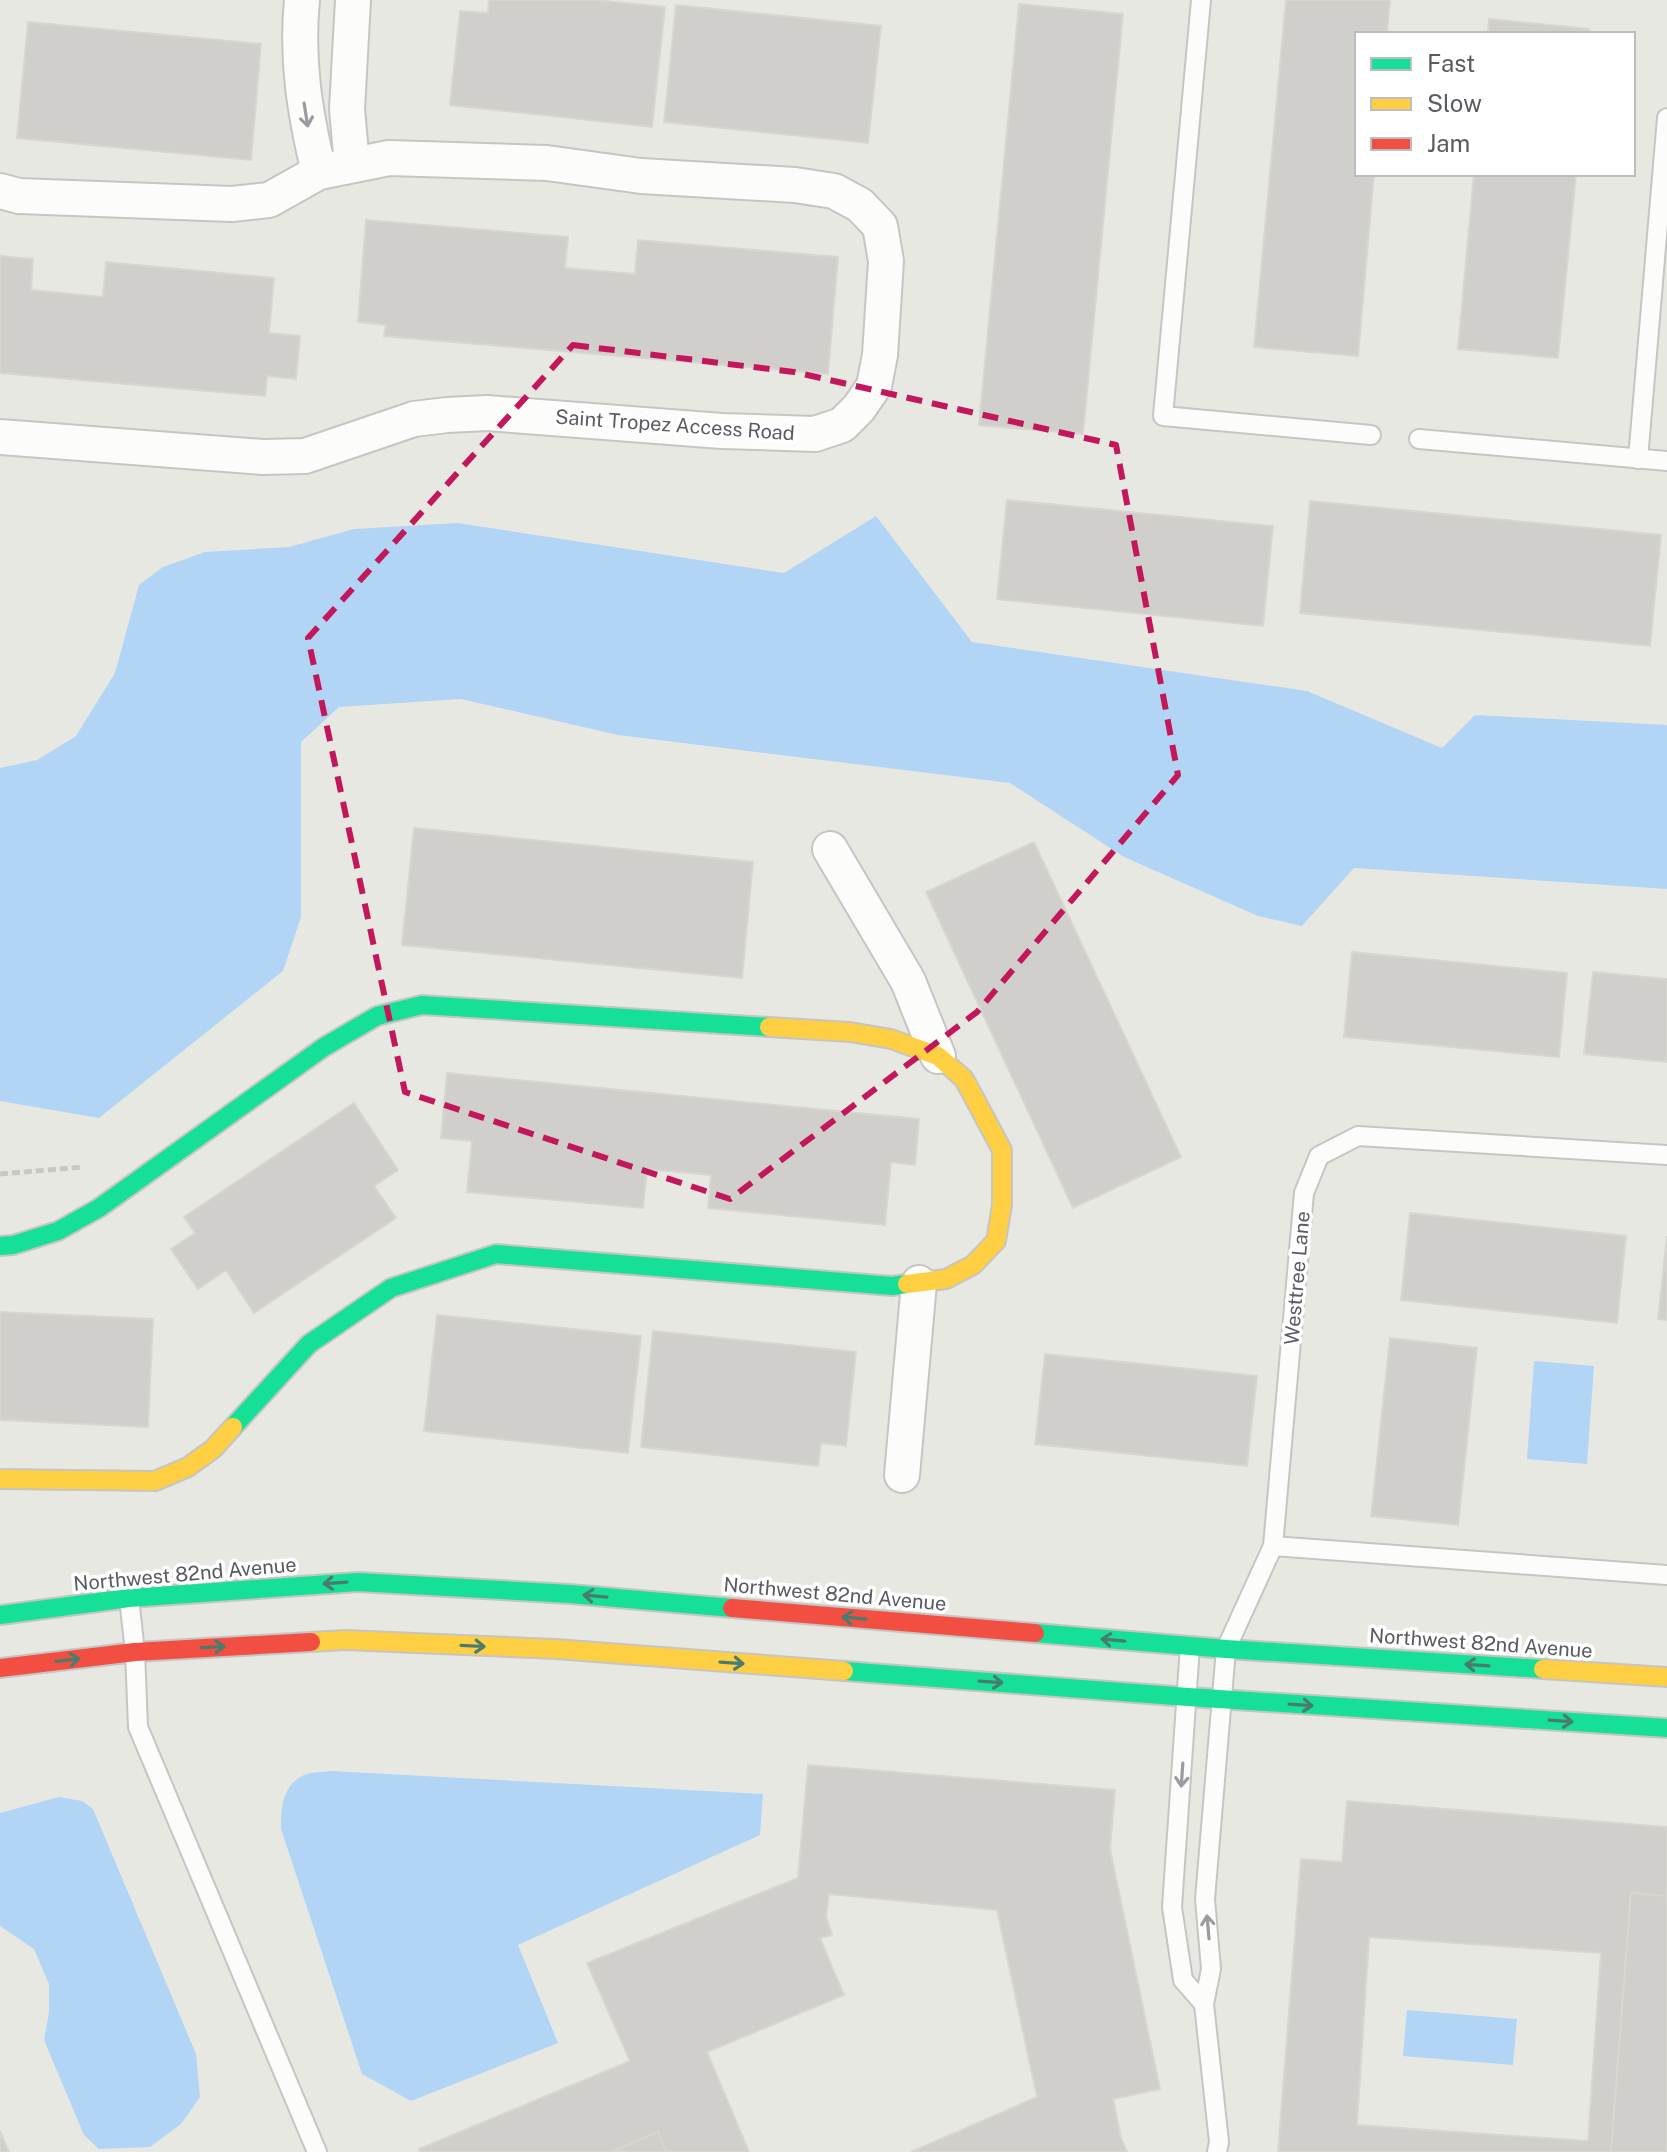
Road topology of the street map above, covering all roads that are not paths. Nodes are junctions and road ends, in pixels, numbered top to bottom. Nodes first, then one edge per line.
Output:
1 (302, 0) edge
2 (353, 0) edge
3 (1201, 0) edge
4 (1667, 118) edge
5 (352, 165) junction
6 (319, 172) junction
7 (0, 191) edge
8 (1371, 435) dead end
9 (0, 437) edge
10 (1419, 439) dead end
11 (1638, 459) junction
12 (1667, 461) edge
13 (830, 849) dead end
14 (938, 1056) junction
15 (1667, 1155) edge
16 (0, 1246) edge
17 (919, 1283) junction
18 (902, 1475) dead end
19 (0, 1479) edge
20 (1273, 1546) junction
21 (1667, 1575) edge
22 (129, 1598) junction
23 (0, 1615) edge
24 (1190, 1646) junction
25 (1226, 1649) junction
26 (135, 1652) junction
27 (0, 1668) edge
28 (1667, 1677) edge
29 (1188, 1697) junction
30 (1223, 1700) junction
31 (1667, 1728) edge
32 (1204, 2004) junction
33 (317, 2152) edge
34 (1217, 2152) edge

1 -> 6 street
2 - 5 street
3 - 8 lane
4 - 11 lane
5 - 6 street, Saint Tropez Access Road
5 - 9 street, Saint Tropez Access Road
6 - 7 street, Saint Tropez Access Road
10 - 11 lane
11 - 12 lane
13 - 14 street
14 - 16 street
14 - 17 street
15 - 20 lane, Westtree Lane
17 - 18 street
17 - 19 street
20 - 21 lane
20 - 25 lane, Westtree Lane
22 - 23 street, Northwest 82nd Avenue
24 -> 22 street, Northwest 82nd Avenue
22 - 26 lane
24 - 25 street, Northwest 82nd Avenue
24 - 29 lane
28 -> 25 street, Northwest 82nd Avenue
25 - 30 lane
27 -> 26 street
26 -> 29 street
26 - 33 lane
29 - 30 street
29 -> 32 lane
30 -> 31 street
32 -> 30 lane
32 - 34 lane

